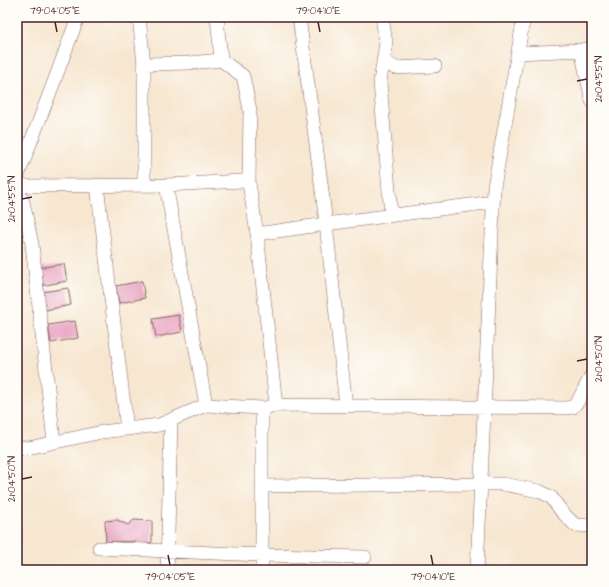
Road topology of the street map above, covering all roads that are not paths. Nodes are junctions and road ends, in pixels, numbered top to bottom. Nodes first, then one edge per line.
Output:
1 (78, 17) edge
2 (139, 17) edge
3 (217, 17) edge
4 (299, 17) edge
5 (382, 17) edge
6 (524, 17) edge
7 (587, 49) edge
8 (518, 53) junction
9 (221, 60) junction
10 (383, 60) junction
11 (144, 64) junction
12 (435, 66) dead end
13 (592, 101) edge
14 (17, 178) edge
15 (249, 183) junction
16 (17, 184) edge
17 (97, 186) junction
18 (144, 186) junction
19 (166, 186) junction
20 (17, 189) edge
21 (493, 202) junction
22 (391, 215) junction
23 (326, 224) junction
24 (257, 234) junction
25 (592, 374) edge
26 (206, 405) junction
27 (276, 405) junction
28 (346, 406) junction
29 (262, 408) junction
30 (484, 408) junction
31 (171, 420) junction
32 (127, 429) junction
33 (54, 442) junction
34 (17, 447) edge
35 (481, 484) junction
36 (262, 486) junction
37 (592, 526) edge
38 (99, 548) dead end
39 (167, 551) junction
40 (262, 555) junction
41 (365, 557) dead end
42 (166, 570) edge
43 (262, 570) edge
44 (477, 570) edge

1 - 14 street
2 - 11 street
3 - 9 street
4 - 23 street
5 - 10 street
6 - 8 street
7 - 8 street
7 - 13 street
8 - 21 street
9 - 11 street
9 - 15 street
10 - 12 street
10 - 22 street
11 - 18 street
15 - 19 street
15 - 24 street
16 - 17 street
17 - 18 street
17 - 32 street
18 - 19 street
19 - 26 street
20 - 33 street
21 - 22 street
21 - 30 street
22 - 23 street
23 - 24 street
23 - 28 street
24 - 27 street
25 - 30 street
26 - 29 street
26 - 31 street
27 - 28 street
27 - 29 street
28 - 30 street
29 - 36 street
30 - 35 street
31 - 32 street
31 - 39 street
32 - 33 street
33 - 34 street
35 - 36 street
35 - 37 street
35 - 44 street
36 - 40 street
38 - 39 street
39 - 40 street
39 - 42 street
40 - 41 street
40 - 43 street

